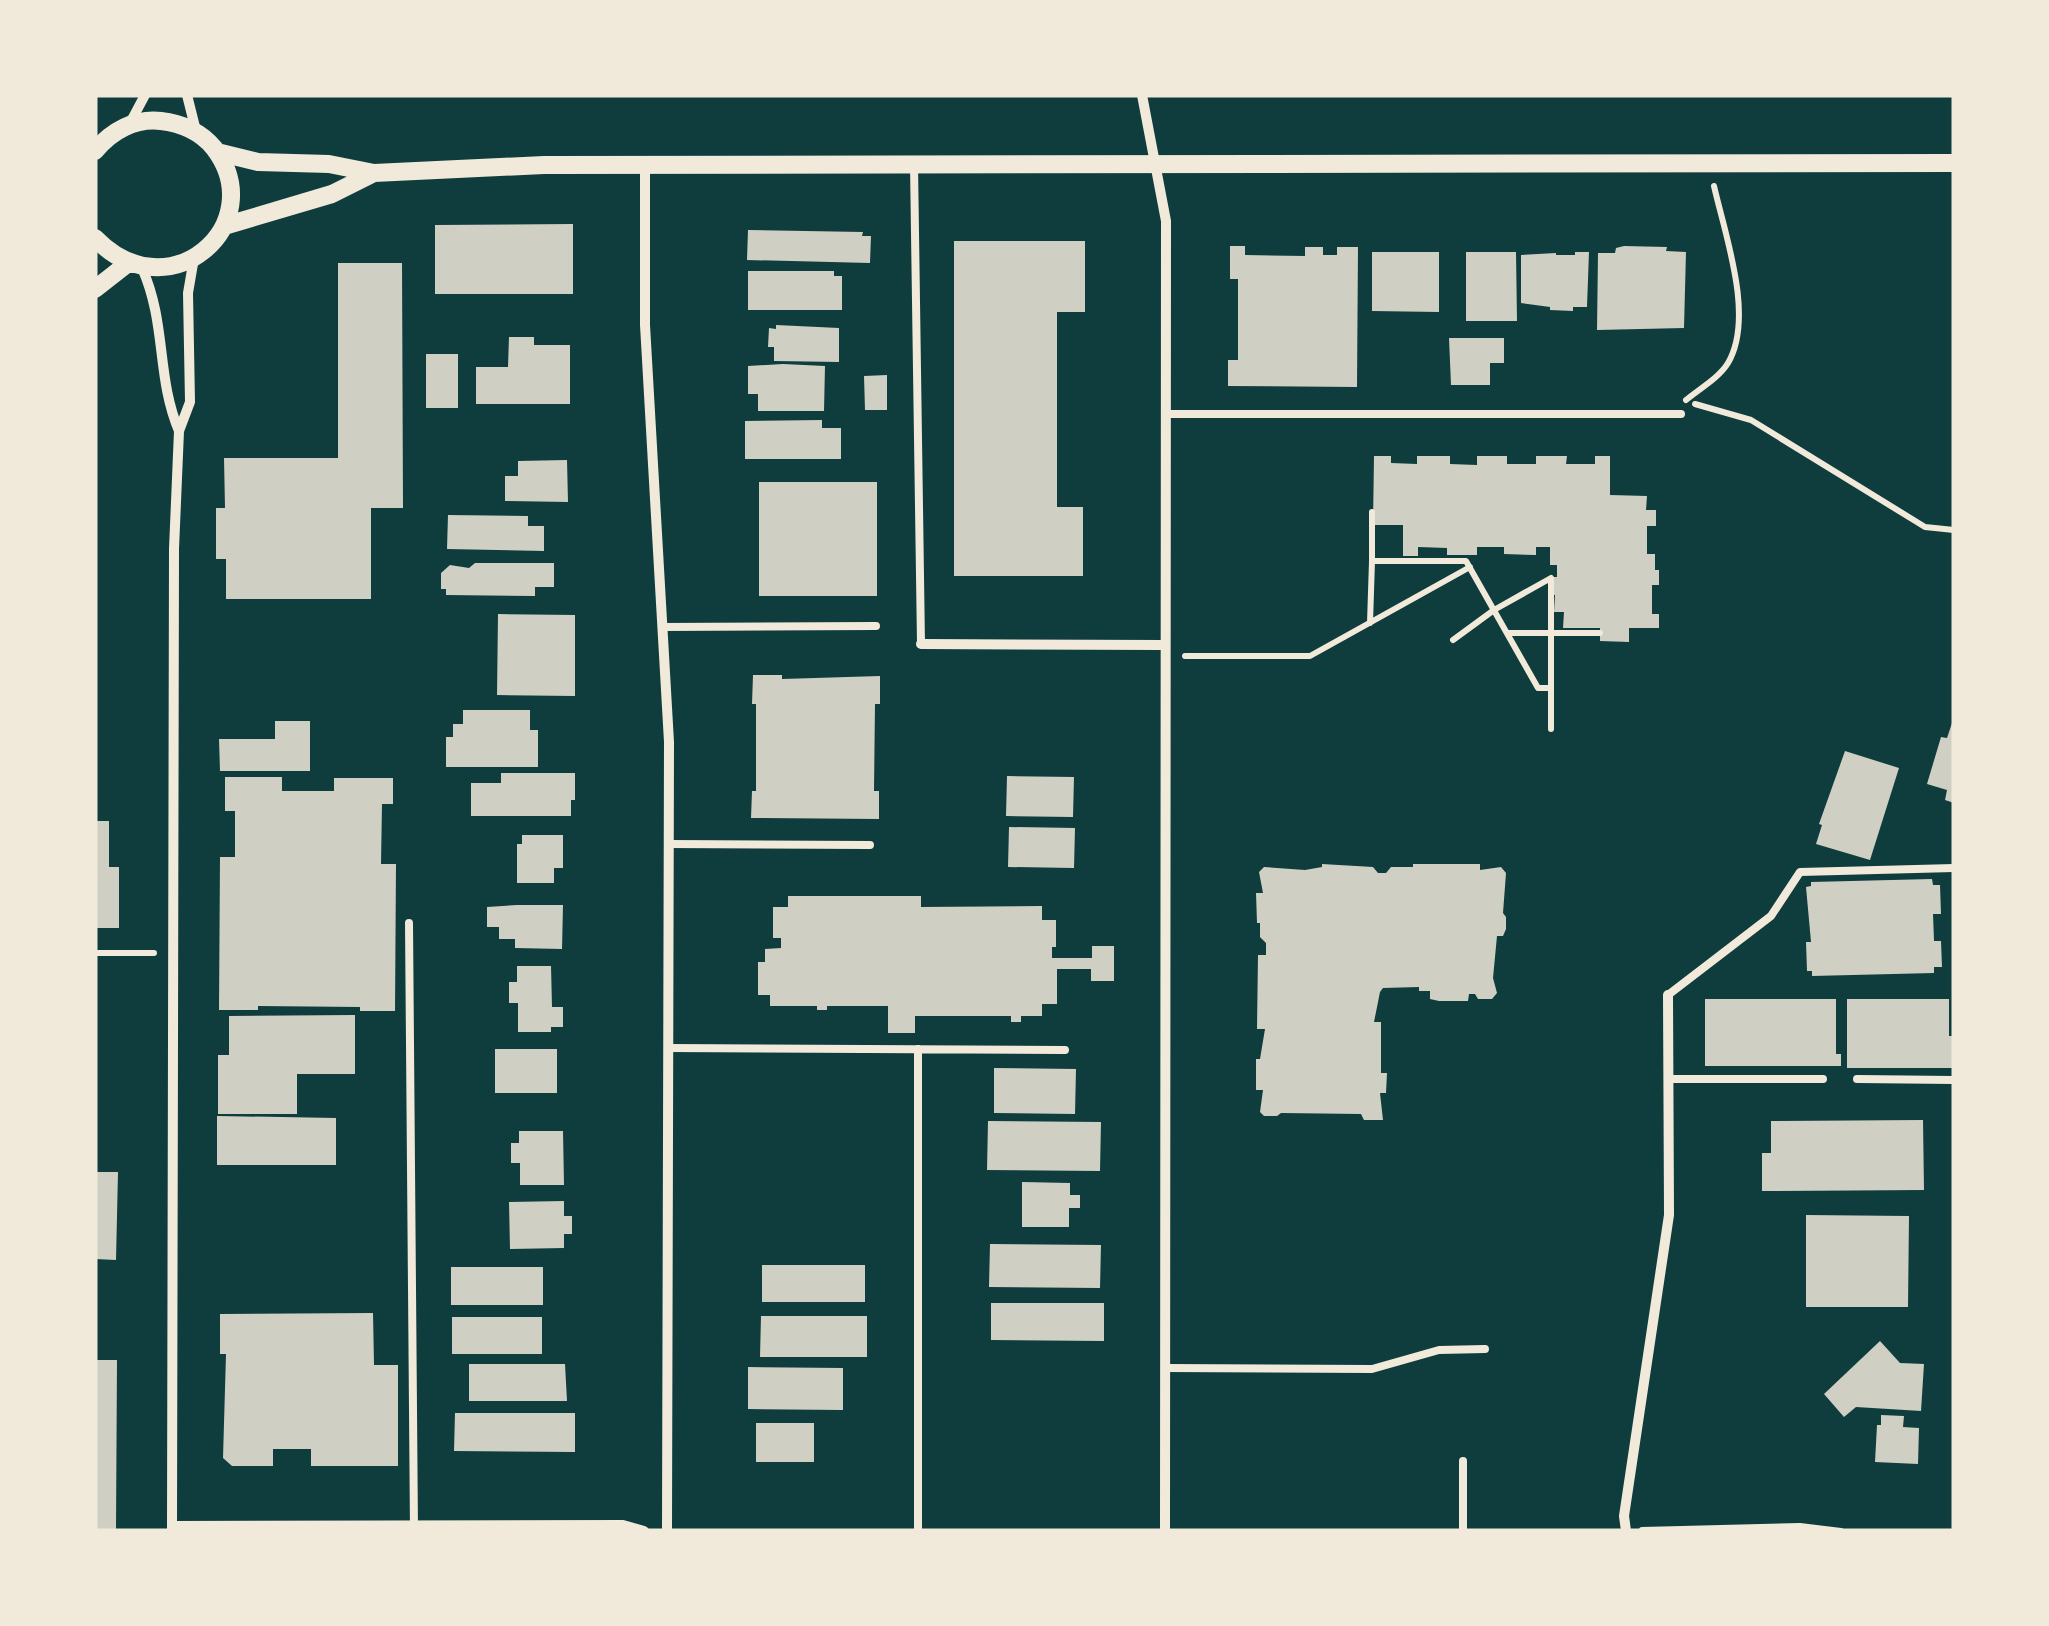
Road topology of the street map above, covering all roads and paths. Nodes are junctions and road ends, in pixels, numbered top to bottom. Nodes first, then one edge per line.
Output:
1 (145, 95) edge
2 (187, 95) edge
3 (1142, 95) edge
4 (129, 125) junction
5 (196, 132) junction
6 (95, 151) edge
7 (217, 152) junction
8 (1709, 163) junction
9 (1954, 163) edge
10 (914, 164) junction
11 (1155, 164) junction
12 (644, 165) junction
13 (374, 173) junction
14 (224, 226) junction
15 (95, 238) edge
16 (194, 258) junction
17 (135, 266) junction
18 (95, 289) edge
19 (1684, 401) junction
20 (1165, 414) junction
21 (1680, 414) joint
22 (178, 431) junction
23 (1372, 512) dead end
24 (1954, 530) edge
25 (1372, 561) junction
26 (1470, 567) junction
27 (1494, 610) junction
28 (1370, 623) junction
29 (876, 626) dead end
30 (662, 627) junction
31 (1506, 633) junction
32 (1551, 633) junction
33 (1600, 633) dead end
34 (1453, 640) dead end
35 (920, 644) joint
36 (1163, 650) junction
37 (1551, 688) junction
38 (1551, 728) dead end
39 (668, 844) junction
40 (870, 845) dead end
41 (1954, 868) edge
42 (409, 923) dead end
43 (95, 952) edge
44 (172, 952) junction
45 (1668, 996) joint
46 (668, 1048) junction
47 (918, 1049) junction
48 (1065, 1050) dead end
49 (1668, 1079) junction
50 (1823, 1079) dead end
51 (1856, 1079) dead end
52 (1954, 1080) edge
53 (1485, 1349) dead end
54 (1165, 1368) junction
55 (1463, 1461) dead end
56 (172, 1528) edge
57 (414, 1528) edge
58 (644, 1531) edge
59 (666, 1531) edge
60 (918, 1531) edge
61 (1165, 1531) edge
62 (1463, 1531) edge
63 (1626, 1531) edge
64 (1841, 1531) edge

1 - 4 street
2 - 5 street
3 - 11 street
4 - 5 street
4 - 6 street
5 - 7 street
7 - 13 street
7 - 14 street
8 - 9 street
8 - 11 street
8 - 19 path
10 - 11 street
10 - 12 street
10 - 35 lane
11 - 20 street
12 - 13 street
12 - 30 street
13 - 14 street
14 - 16 street
15 - 17 street
16 - 17 street
16 - 22 street
17 - 18 street
17 - 22 street
19 - 21 path
19 - 24 path
20 - 21 lane
20 - 36 street
22 - 44 street
23 - 25 path
25 - 26 path
25 - 28 path
26 - 27 path
26 - 28 path
27 - 31 path
27 - 32 path
27 - 34 path
28 - 36 path
29 - 30 lane
30 - 39 street
31 - 32 path
31 - 37 path
32 - 33 path
32 - 37 path
35 - 36 street
36 - 54 street
37 - 38 path
39 - 40 lane
39 - 46 street
41 - 45 lane
42 - 57 lane
43 - 44 path
44 - 56 street
45 - 49 street
46 - 47 lane
46 - 59 street
47 - 48 lane
47 - 60 lane
49 - 50 lane
49 - 63 street
51 - 52 lane
53 - 54 lane
54 - 61 street
55 - 62 lane
56 - 57 street
57 - 58 street
63 - 64 path

